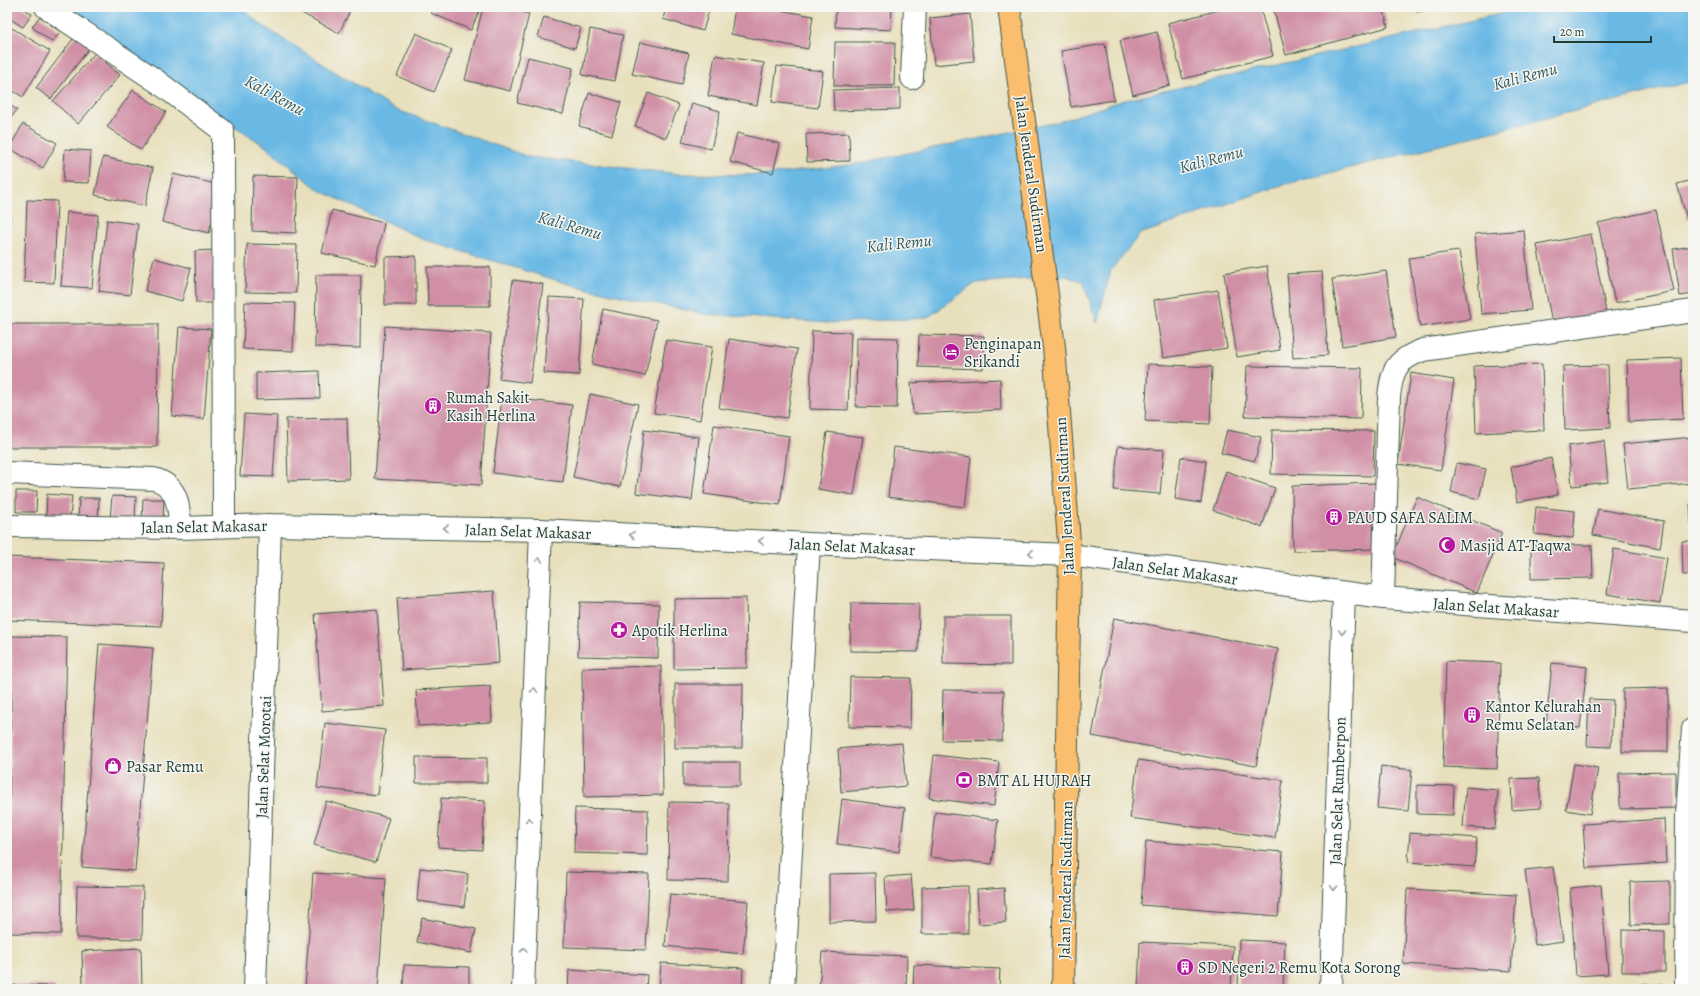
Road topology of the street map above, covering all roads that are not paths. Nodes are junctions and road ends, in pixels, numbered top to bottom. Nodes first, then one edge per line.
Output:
1 (46, 7) edge
2 (915, 7) edge
3 (1008, 7) edge
4 (912, 78) dead end
5 (1693, 311) edge
6 (7, 473) edge
7 (7, 526) edge
8 (224, 526) junction
9 (270, 526) junction
10 (181, 528) junction
11 (540, 530) junction
12 (809, 544) junction
13 (1070, 555) junction
14 (1344, 593) junction
15 (1383, 598) junction
16 (1693, 622) edge
17 (1693, 729) edge
18 (255, 989) edge
19 (523, 989) edge
20 (783, 989) edge
21 (1063, 989) edge
22 (1330, 989) edge
23 (1686, 989) edge

1 - 8 street
2 - 4 street
3 - 13 main road, Jalan Jenderal Sudirman
5 - 15 street
6 - 10 street
7 - 10 street, Jalan Selat Makasar
8 - 9 street, Jalan Selat Makasar
8 - 10 street, Jalan Selat Makasar
11 -> 9 street, Jalan Selat Makasar
9 - 18 street, Jalan Selat Morotai
12 -> 11 street, Jalan Selat Makasar
19 -> 11 street
13 -> 12 street, Jalan Selat Makasar
12 - 20 street
13 - 14 street, Jalan Selat Makasar
13 - 21 main road, Jalan Jenderal Sudirman
14 - 15 street, Jalan Selat Makasar
14 -> 22 street, Jalan Selat Rumberpon
15 - 16 street, Jalan Selat Makasar
17 - 23 street

